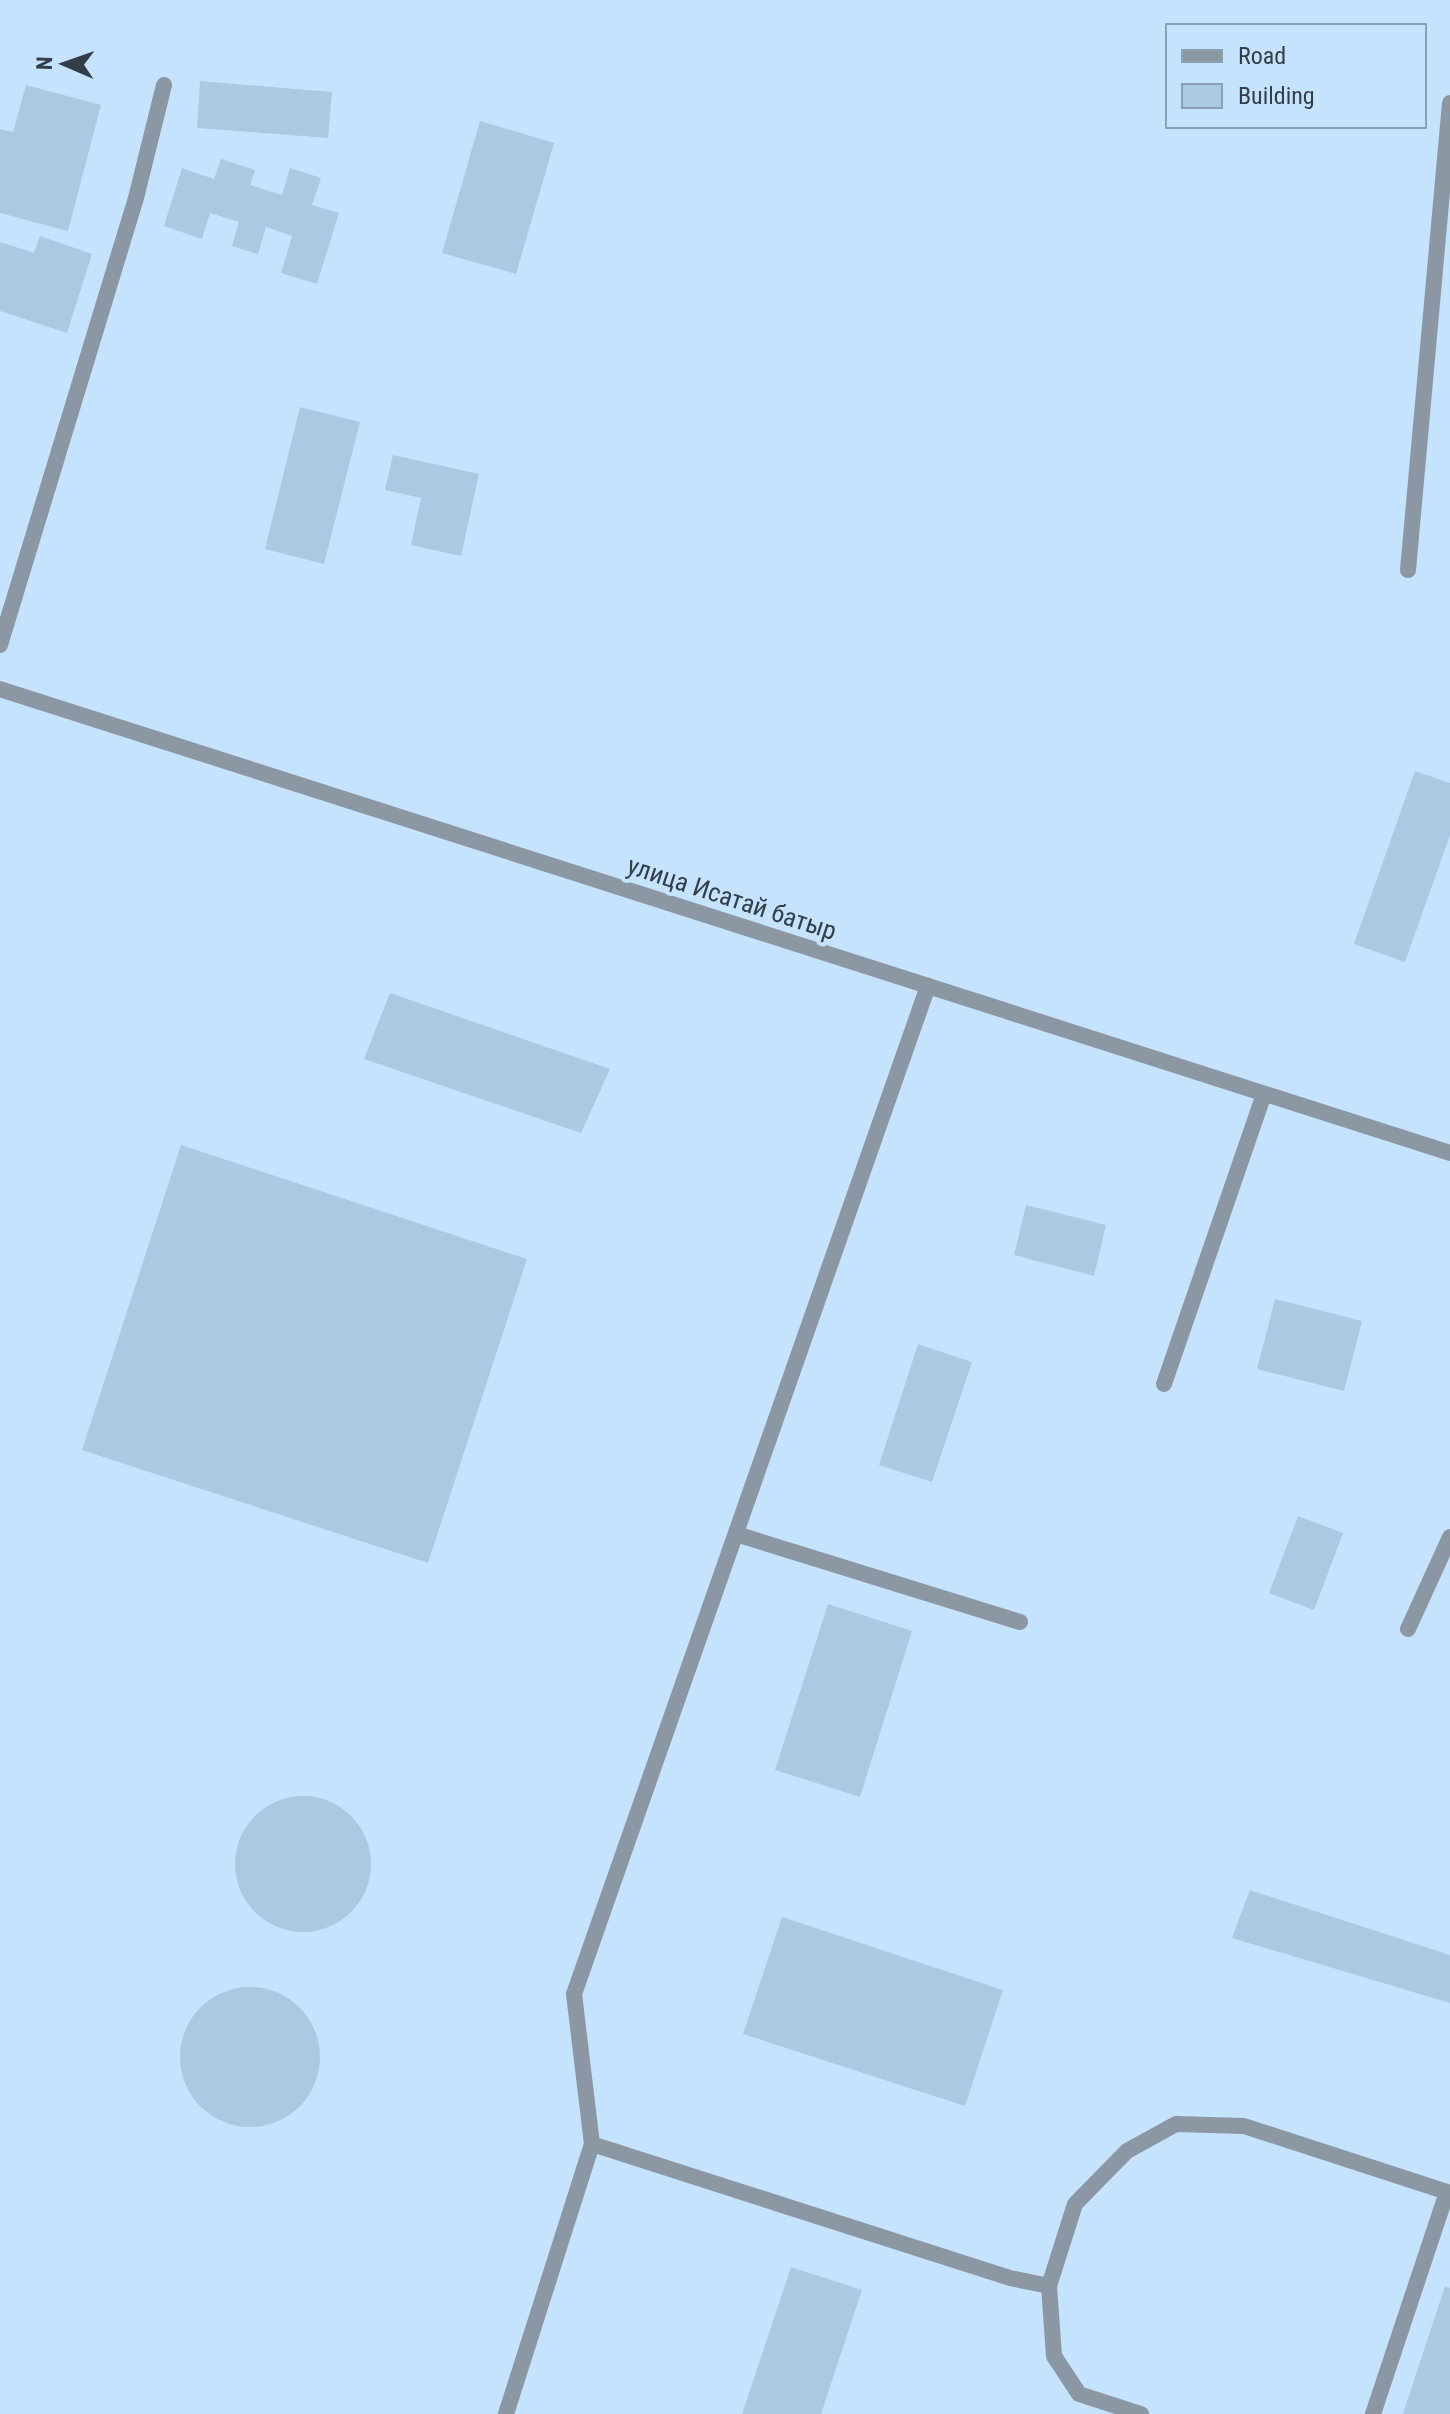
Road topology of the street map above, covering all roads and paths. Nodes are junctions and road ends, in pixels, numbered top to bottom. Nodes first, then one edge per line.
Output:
1 (164, 85) dead end
2 (1450, 103) edge
3 (1408, 570) dead end
4 (0, 645) edge
5 (0, 689) edge
6 (928, 986) junction
7 (1264, 1094) junction
8 (1450, 1153) edge
9 (1164, 1384) dead end
10 (736, 1534) junction
11 (1450, 1537) edge
12 (1020, 1622) dead end
13 (1408, 1629) dead end
14 (592, 2144) junction
15 (1449, 2193) edge
16 (1049, 2286) junction
17 (506, 2414) edge
18 (1141, 2414) edge
19 (1373, 2414) edge

1 - 4 street
2 - 3 street
5 - 6 street, улица Исатай батыр
6 - 7 street, улица Исатай батыр
6 - 10 street
7 - 8 street, улица Исатай батыр
7 - 9 street
10 - 12 street
10 - 14 street
11 - 13 street
14 - 16 street
14 - 17 street
15 - 16 street
15 - 19 street
16 - 18 street

